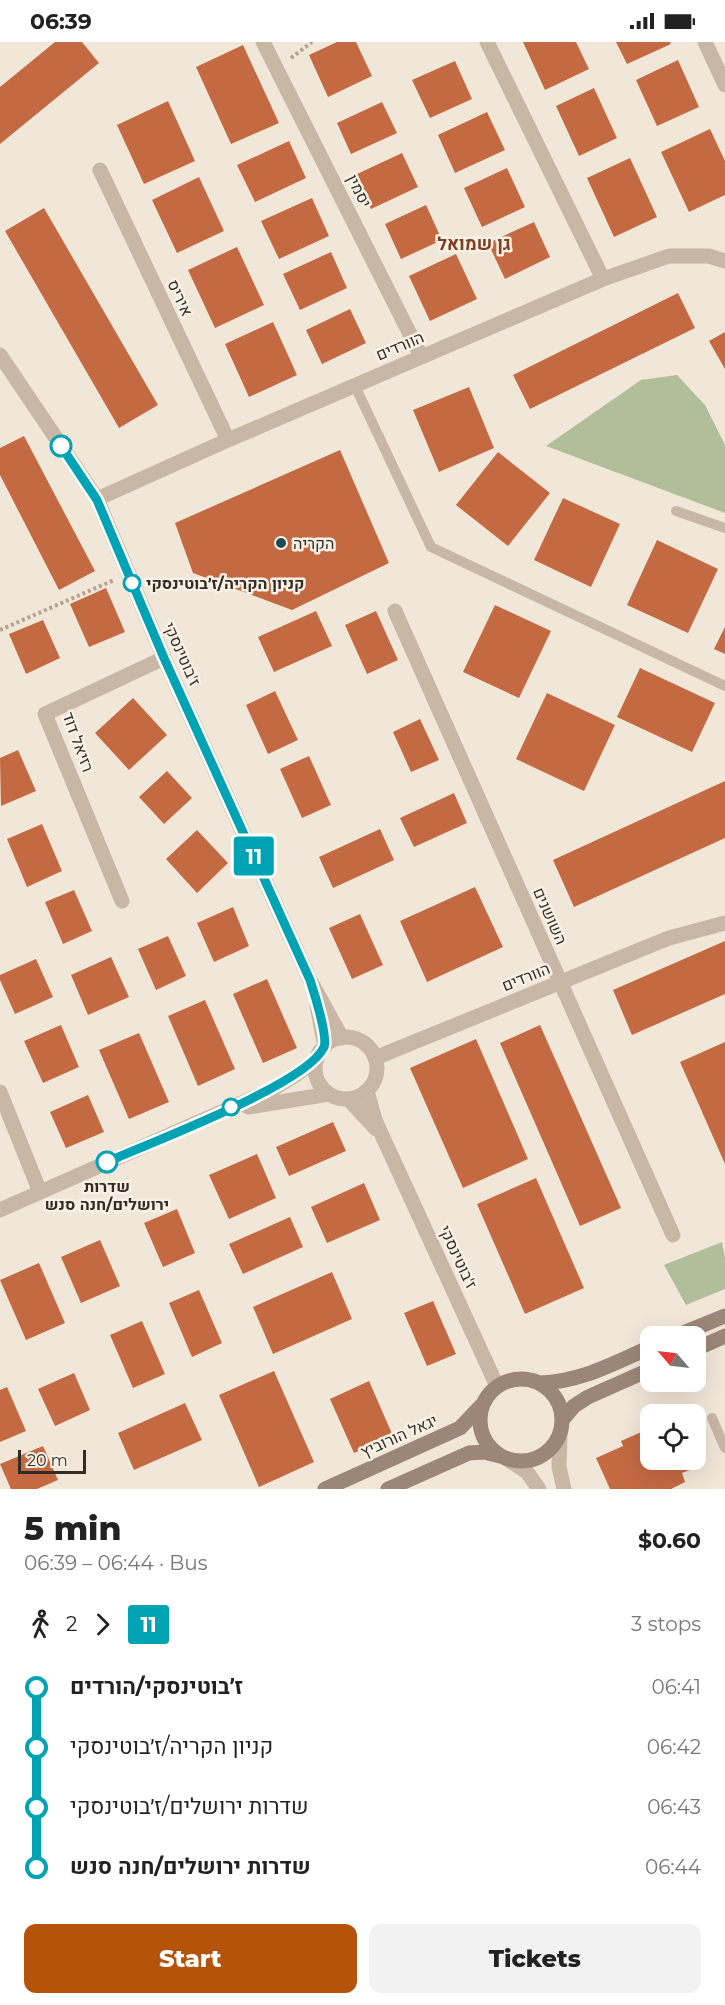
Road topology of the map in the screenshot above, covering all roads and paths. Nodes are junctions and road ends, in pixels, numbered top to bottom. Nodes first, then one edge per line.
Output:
1 (264, 42) edge
2 (312, 42) edge
3 (487, 42) edge
4 (705, 42) edge
5 (277, 68) junction
6 (725, 85) edge
7 (100, 170) dead end
8 (725, 261) edge
9 (603, 279) junction
10 (0, 355) edge
11 (422, 357) junction
12 (355, 386) junction
13 (228, 440) junction
14 (97, 500) junction
15 (676, 511) dead end
16 (725, 528) edge
17 (128, 574) junction
18 (395, 611) dead end
19 (0, 630) edge
20 (164, 658) junction
21 (725, 686) edge
22 (122, 901) dead end
23 (725, 922) edge
24 (310, 980) junction
25 (561, 982) junction
26 (342, 1038) junction
27 (321, 1053) junction
28 (375, 1058) junction
29 (367, 1091) junction
30 (0, 1092) edge
31 (329, 1094) junction
32 (348, 1099) junction
33 (205, 1119) junction
34 (386, 1144) junction
35 (40, 1192) junction
36 (0, 1210) edge
37 (673, 1235) dead end
38 (725, 1316) edge
39 (700, 1326) edge
40 (725, 1336) edge
41 (706, 1344) edge
42 (640, 1352) edge
43 (640, 1374) edge
44 (540, 1383) junction
45 (497, 1386) junction
46 (481, 1406) junction
47 (712, 1418) dead end
48 (561, 1426) junction
49 (725, 1449) edge
50 (504, 1458) junction
51 (325, 1489) edge
52 (388, 1489) edge
53 (539, 1489) edge
54 (564, 1489) edge

1 - 5 street, יסמין
2 - 5 path
3 - 9 street
4 - 6 street
5 - 11 street, יסמין
7 - 13 street, איריס
8 - 9 street, הוורדים
9 - 11 street, הוורדים
10 - 14 street, ז'בוטינסקי
11 - 12 street, הוורדים
12 - 13 street, הוורדים
12 - 21 lane
13 - 14 street, הוורדים
14 - 17 street, ז'בוטינסקי
15 - 16 lane
17 - 19 path
17 - 20 street, ז'בוטינסקי
18 - 25 street, השושנים
20 - 22 street, רזיאל דוד
20 - 24 street, ז'בוטינסקי
23 - 25 street, הוורדים
24 - 26 street, ז'בוטינסקי
24 - 27 street, ז'בוטינסקי
25 - 28 street, הוורדים
25 - 37 street, השושנים
26 - 27 street
26 - 28 street
27 - 31 street
27 - 33 street
28 - 29 street
29 - 32 street
29 - 34 street, ז'בוטינסקי
30 - 35 street
31 - 32 street
31 - 33 street
32 - 34 street, ז'בוטינסקי
33 - 35 street
34 - 45 street, ז'בוטינסקי
35 - 36 street
38 - 39 main road
40 - 41 main road
42 - 44 main road
43 - 48 main road
44 - 45 main road
44 - 48 main road
45 - 46 main road
46 - 50 main road
46 - 51 main road, יגאל הורוביץ
47 - 49 lane
48 - 50 main road
48 - 54 street
50 - 52 main road
50 - 53 street

